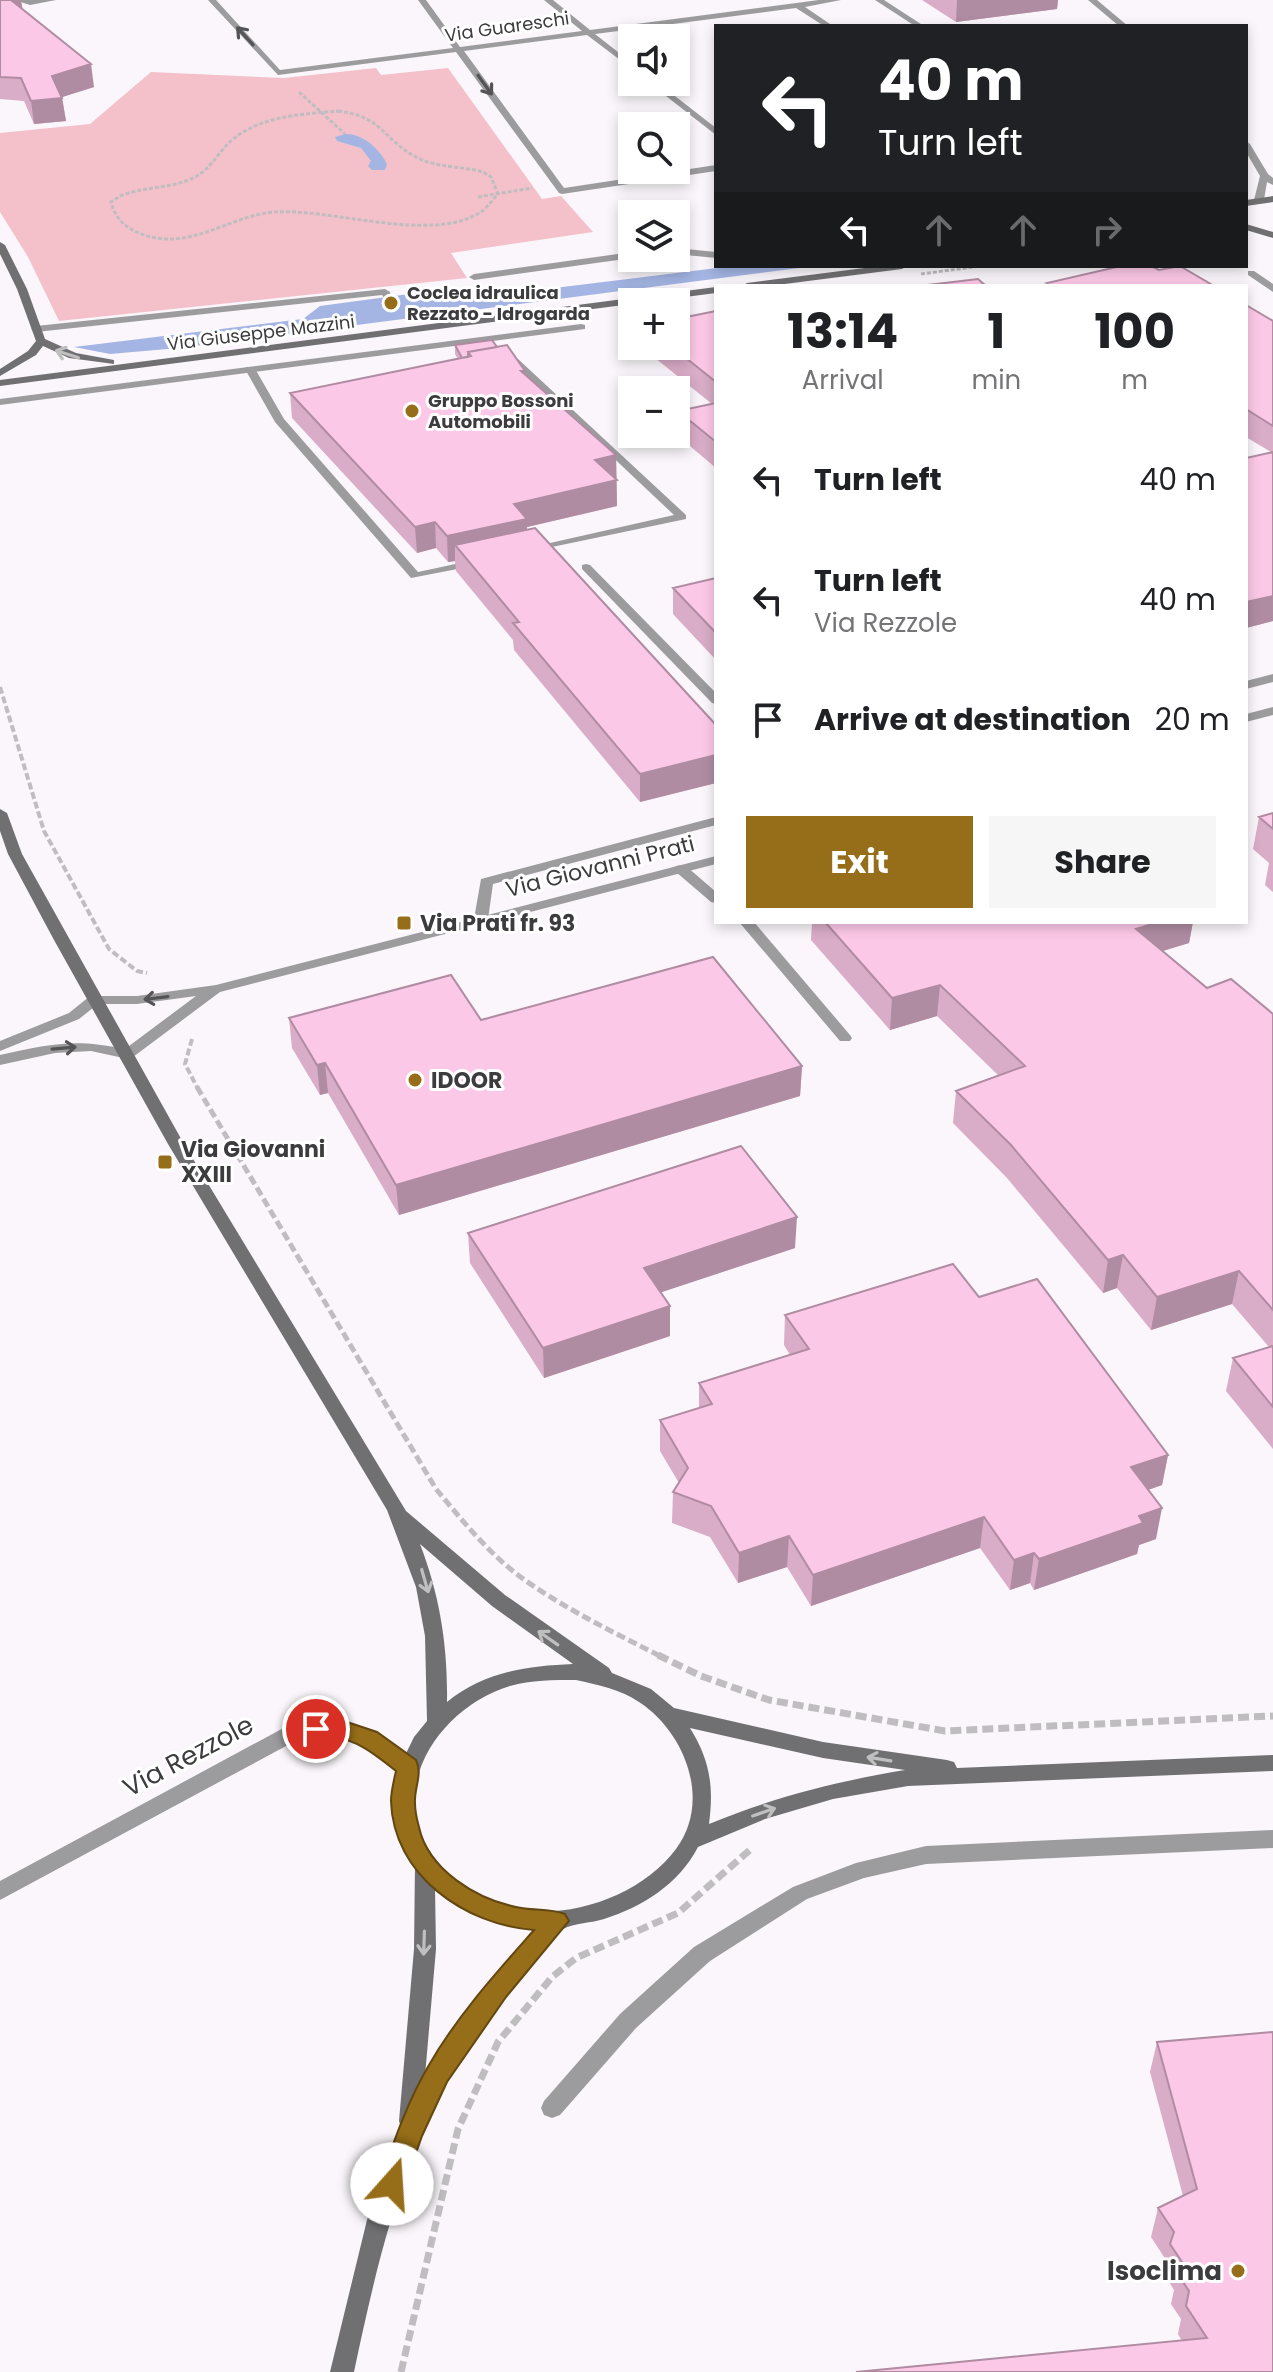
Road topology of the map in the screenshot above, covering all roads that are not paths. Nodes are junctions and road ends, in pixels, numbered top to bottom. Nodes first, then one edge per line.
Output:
1 (18, 0) edge
2 (52, 0) edge
3 (212, 0) edge
4 (422, 0) edge
5 (548, 0) edge
6 (749, 0) edge
7 (837, 0) edge
8 (879, 0) edge
9 (1092, 0) edge
10 (797, 5) junction
11 (762, 10) junction
12 (826, 24) edge
13 (917, 24) edge
14 (1122, 24) edge
15 (588, 33) junction
16 (460, 50) junction
17 (618, 56) edge
18 (670, 96) edge
19 (714, 130) edge
20 (1248, 147) edge
21 (714, 168) edge
22 (1269, 179) edge
23 (1273, 199) edge
24 (1259, 200) junction
25 (1248, 203) edge
26 (1248, 230) edge
27 (1273, 235) edge
28 (0, 245) edge
29 (690, 252) edge
30 (714, 255) edge
31 (618, 257) edge
32 (885, 268) edge
33 (1251, 273) dead end
34 (474, 277) dead end
35 (799, 283) edge
36 (1273, 289) edge
37 (714, 290) edge
38 (389, 298) dead end
39 (544, 312) junction
40 (581, 327) dead end
41 (424, 328) junction
42 (36, 329) junction
43 (558, 330) junction
44 (572, 338) dead end
45 (41, 341) junction
46 (435, 346) junction
47 (151, 363) junction
48 (492, 367) edge
49 (250, 369) junction
50 (0, 373) edge
51 (0, 383) edge
52 (0, 402) edge
53 (283, 402) dead end
54 (270, 404) junction
55 (519, 553) edge
56 (489, 560) edge
57 (586, 567) dead end
58 (1273, 678) edge
59 (1248, 684) edge
60 (714, 698) edge
61 (1273, 711) edge
62 (1248, 717) edge
63 (0, 813) edge
64 (714, 822) edge
65 (0, 842) edge
66 (15, 854) junction
67 (714, 861) edge
68 (681, 869) junction
69 (714, 897) edge
70 (481, 919) junction
71 (748, 924) edge
72 (216, 989) junction
73 (95, 999) junction
74 (845, 1038) dead end
75 (0, 1046) edge
76 (128, 1054) junction
77 (0, 1060) edge
78 (396, 1509) junction
79 (613, 1681) junction
80 (669, 1715) junction
81 (436, 1720) junction
82 (1273, 1763) edge
83 (408, 1767) junction
84 (984, 1773) junction
85 (1273, 1839) edge
86 (691, 1841) junction
87 (425, 1865) junction
88 (0, 1891) edge
89 (557, 1921) junction
90 (552, 2108) dead end
91 (409, 2135) junction
92 (342, 2372) edge

1 - 2 street
16 -> 3 street, Via Guareschi
4 - 16 street
5 - 15 street
6 - 11 street
7 - 10 street, Via Guareschi
8 - 13 street
9 - 14 street
10 - 11 street, Via Guareschi
10 - 12 street
11 - 15 street, Via Guareschi
15 - 16 street, Via Guareschi
15 - 17 street
16 -> 21 street
18 - 19 street
20 - 22 street
22 - 24 street
23 - 24 street
24 - 25 street
26 - 27 street
28 - 42 street
29 - 30 street
31 - 34 street
32 - 35 street
33 - 36 street
37 - 39 street, Via Giuseppe Mazzini
38 - 42 street
39 - 41 street, Via Giuseppe Mazzini
39 - 43 street
40 - 43 street
41 - 46 street
41 - 47 street, Via Giuseppe Mazzini
42 - 45 street
43 - 44 street
43 - 46 street
47 -> 45 street
45 - 50 street
46 - 49 street
47 - 51 street, Via Giuseppe Mazzini
48 - 55 street
49 - 52 street
49 - 54 street
53 - 54 street
54 - 56 street
57 - 60 street
58 - 59 street
61 - 62 street
63 - 66 street
64 - 70 street
65 - 66 street
66 - 73 street
67 - 68 street, Via Giovanni Prati
68 - 69 street
68 - 70 street, Via Giovanni Prati
70 - 72 street, Via Giovanni Prati
71 - 74 street
72 -> 73 street, Via Giovanni Prati
72 - 76 street, Via Giovanni Prati
73 - 75 street
73 - 76 street
77 -> 76 street
76 - 78 street
79 -> 78 street
78 -> 81 street
79 - 80 street
79 - 81 street
84 -> 80 street
80 - 86 street
81 - 83 street
82 - 84 street
83 - 87 street
83 - 88 street, Via Rezzole
86 -> 84 street
85 - 90 street
86 - 89 street
87 - 89 street
87 -> 91 street
89 - 91 street
91 - 92 street

